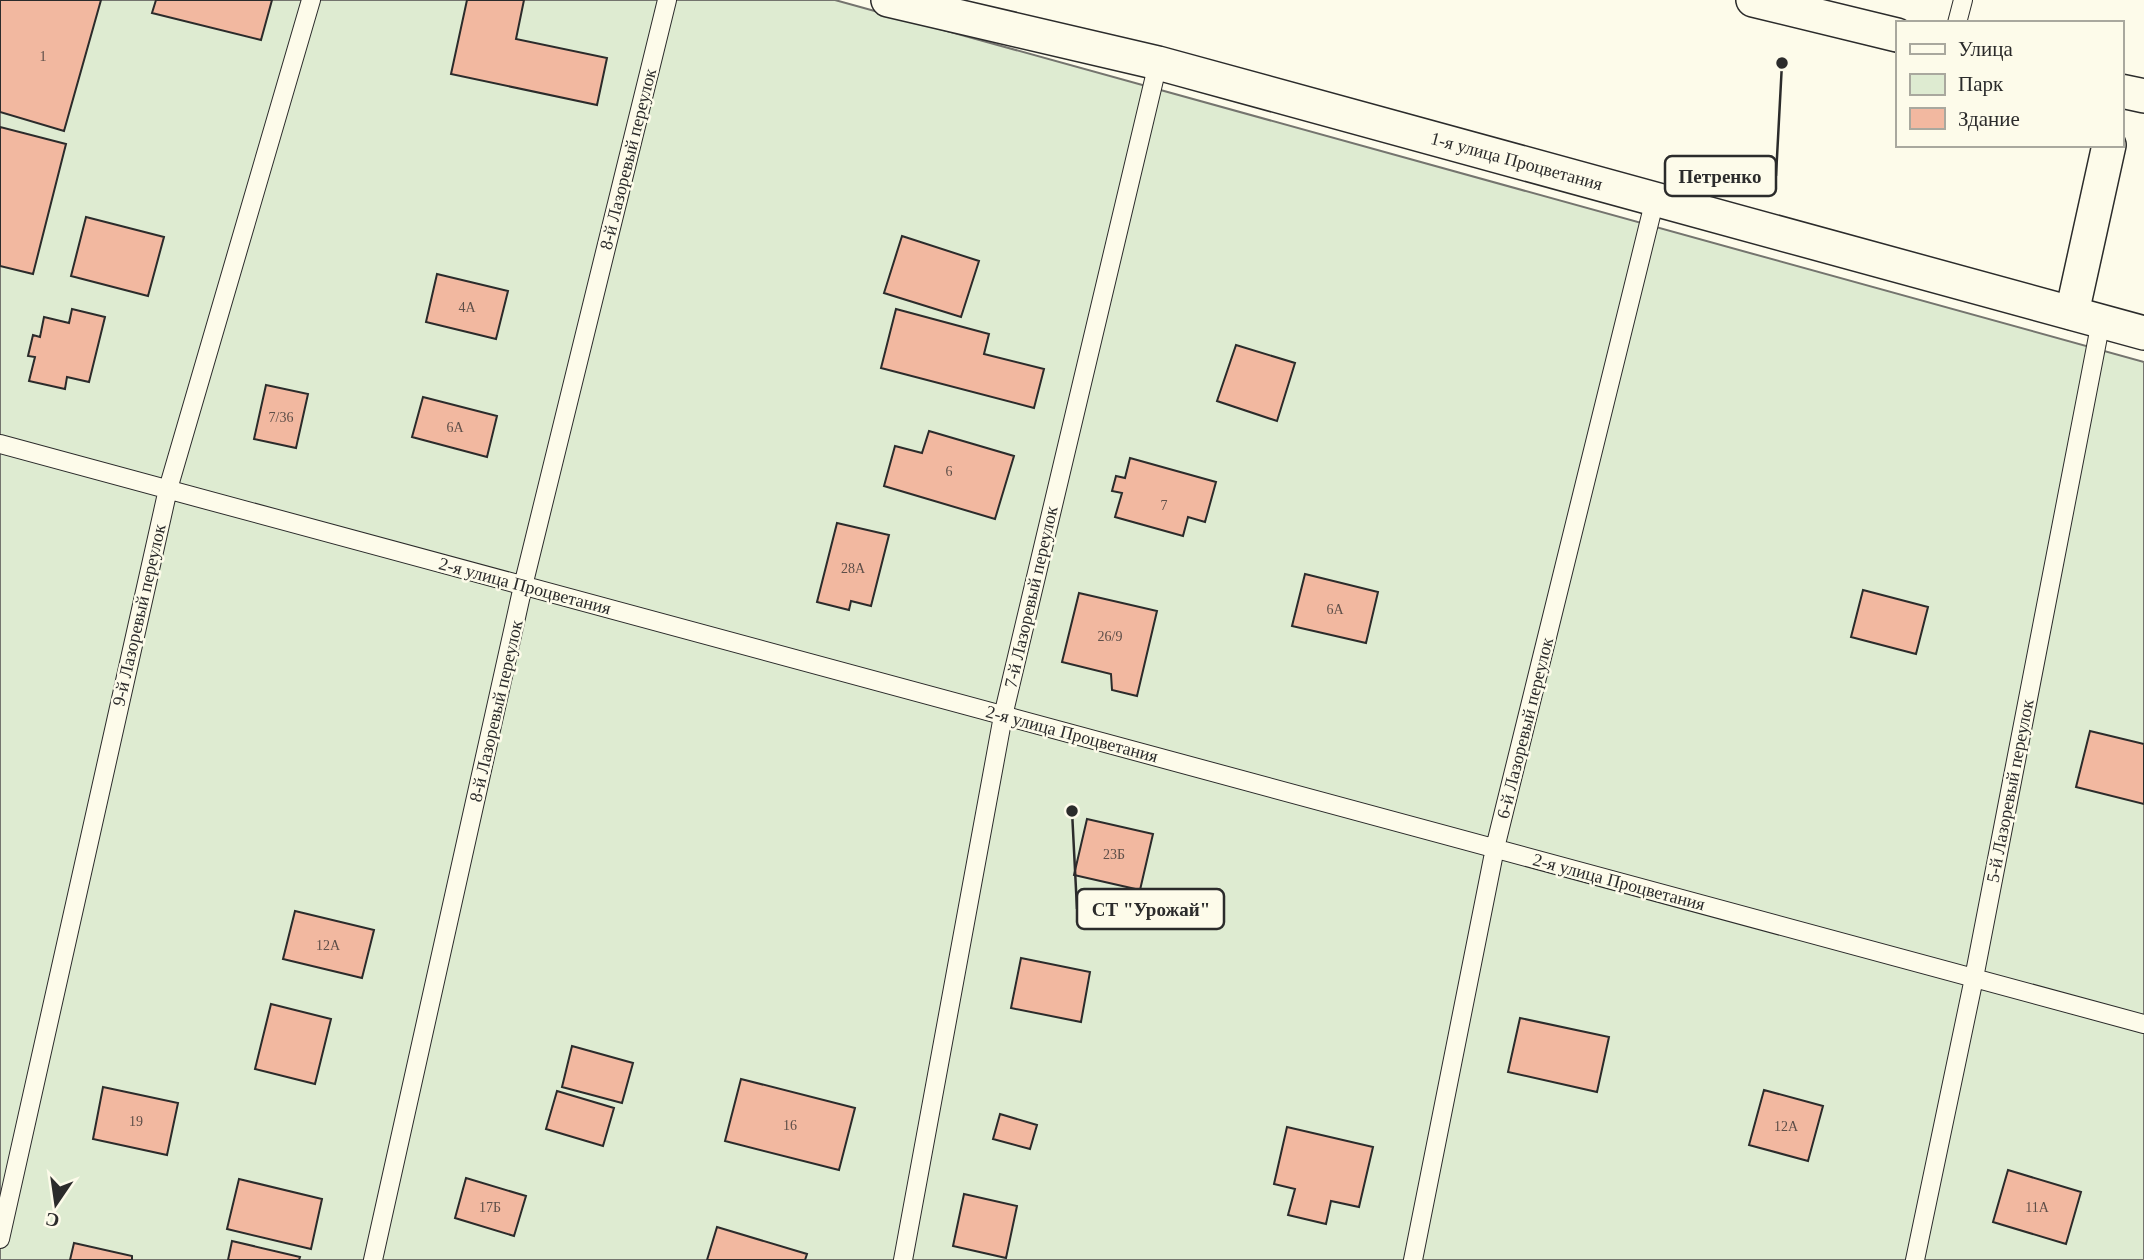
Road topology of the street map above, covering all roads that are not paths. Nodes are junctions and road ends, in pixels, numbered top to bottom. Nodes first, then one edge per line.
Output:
1 (311, 0) edge
2 (667, 0) edge
3 (888, 0) edge
4 (1753, 0) edge
5 (1963, 0) edge
6 (1958, 21) edge
7 (1896, 35) edge
8 (1158, 63) junction
9 (2123, 91) edge
10 (2144, 96) edge
11 (2109, 147) edge
12 (1655, 199) junction
13 (2087, 317) junction
14 (2144, 333) edge
15 (0, 444) edge
16 (168, 489) junction
17 (523, 586) junction
18 (1003, 716) junction
19 (1495, 848) junction
20 (1973, 978) junction
21 (2144, 1024) edge
22 (0, 1239) edge
23 (373, 1260) edge
24 (903, 1260) edge
25 (1413, 1260) edge
26 (1915, 1260) edge

1 - 16 lane, 9-й Лазоревый переулок
2 - 17 lane, 8-й Лазоревый переулок
3 - 8 street, 1-я улица Процветания
4 - 7 street
5 - 6 lane
8 - 12 street, 1-я улица Процветания
8 - 18 lane, 7-й Лазоревый переулок
9 - 10 street
11 - 13 street
12 - 13 street, 1-я улица Процветания
12 - 19 lane, 6-й Лазоревый переулок
13 - 14 street, 1-я улица Процветания
13 - 20 lane, 5-й Лазоревый переулок
15 - 16 lane, 2-я улица Процветания
16 - 17 lane, 2-я улица Процветания
16 - 22 lane, 9-й Лазоревый переулок
17 - 18 lane, 2-я улица Процветания
17 - 23 lane, 8-й Лазоревый переулок
18 - 19 lane, 2-я улица Процветания
18 - 24 lane, 7-й Лазоревый переулок
19 - 20 lane, 2-я улица Процветания
19 - 25 lane, 6-й Лазоревый переулок
20 - 21 lane, 2-я улица Процветания
20 - 26 lane, 5-й Лазоревый переулок

